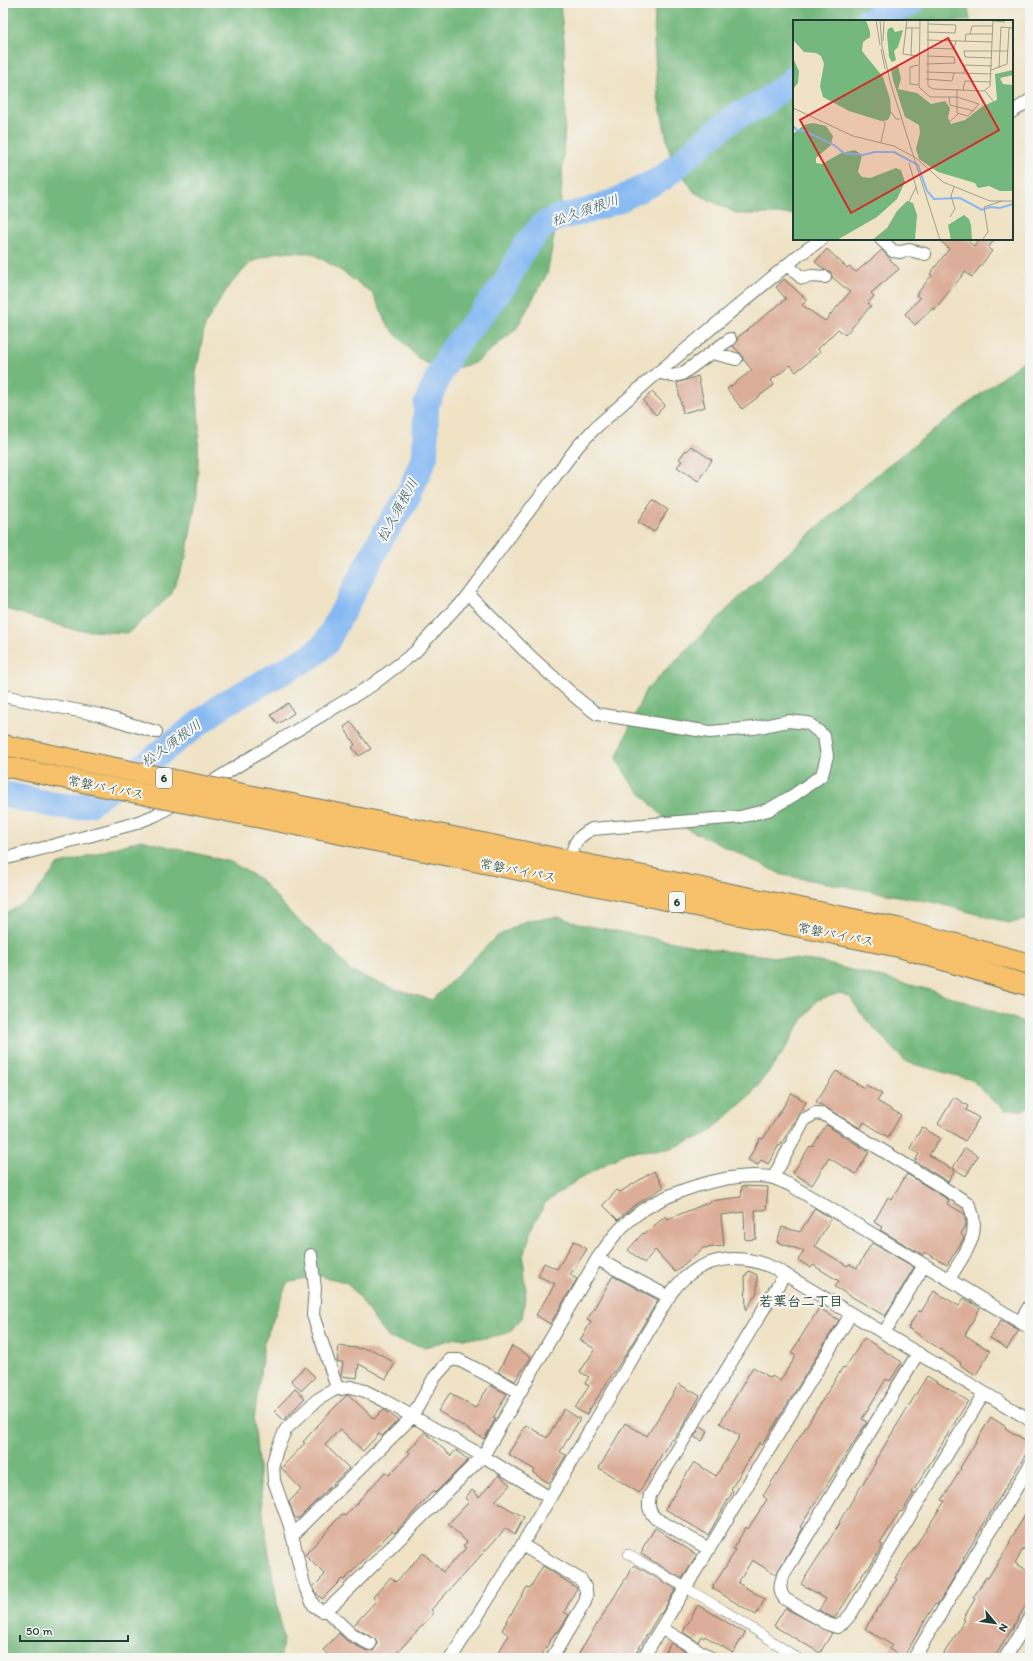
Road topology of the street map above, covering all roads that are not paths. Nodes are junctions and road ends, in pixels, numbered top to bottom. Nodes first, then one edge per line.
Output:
1 (1030, 100) edge
2 (1013, 111) edge
3 (821, 240) edge
4 (881, 240) edge
5 (924, 254) dead end
6 (787, 265) junction
7 (825, 277) dead end
8 (730, 339) dead end
9 (712, 353) junction
10 (736, 358) dead end
11 (658, 372) junction
12 (467, 593) junction
13 (3, 696) edge
14 (156, 732) dead end
15 (3, 745) edge
16 (3, 766) edge
17 (3, 859) edge
18 (570, 861) junction
19 (1030, 964) edge
20 (1030, 986) edge
21 (773, 1178) junction
22 (311, 1256) dead end
23 (597, 1259) junction
24 (924, 1265) junction
25 (785, 1274) junction
26 (948, 1279) junction
27 (669, 1297) junction
28 (1030, 1305) edge
29 (851, 1314) junction
30 (1025, 1325) edge
31 (884, 1333) junction
32 (918, 1353) junction
33 (337, 1388) junction
34 (520, 1392) junction
35 (984, 1393) junction
36 (412, 1417) junction
37 (1030, 1420) edge
38 (483, 1456) junction
39 (1030, 1465) edge
40 (550, 1498) junction
41 (292, 1536) junction
42 (522, 1545) junction
43 (709, 1549) junction
44 (628, 1554) dead end
45 (686, 1588) junction
46 (326, 1610) junction
47 (1030, 1616) edge
48 (661, 1628) junction
49 (370, 1644) dead end
50 (451, 1658) edge
51 (552, 1658) edge
52 (643, 1658) edge
53 (711, 1658) edge
54 (798, 1658) edge
55 (914, 1658) edge
56 (1005, 1658) edge

1 - 2 street
3 - 6 street
4 - 5 street
6 - 7 street
6 - 11 street
8 - 9 street
9 - 10 street
9 - 11 street
11 - 12 street
12 - 17 street
12 - 18 street
13 - 14 street
15 - 18 highway, 常磐バイパス / 6, bridge
16 - 20 highway, 常磐バイパス / 6, bridge
18 - 19 highway, 常磐バイパス / 6
21 - 23 street
21 - 24 street
21 - 26 street
22 - 33 street
23 - 27 street
23 - 34 street
24 - 26 street
24 - 31 street
25 - 27 street
25 - 29 street
25 - 43 street
26 - 30 street
27 - 40 street
28 - 30 street
29 - 31 street
29 - 43 street
31 - 32 street
32 - 35 street
32 - 35 street
33 - 36 street
33 - 41 street
34 - 36 street
34 - 38 street
35 - 37 street
36 - 38 street
36 - 41 street
38 - 40 street
38 - 46 street
39 - 55 street
40 - 42 street
41 - 46 street
42 - 50 street
42 - 51 street
43 - 45 street
44 - 45 street
45 - 48 street
45 - 54 street
46 - 49 street
47 - 56 street
48 - 52 street
48 - 53 street

